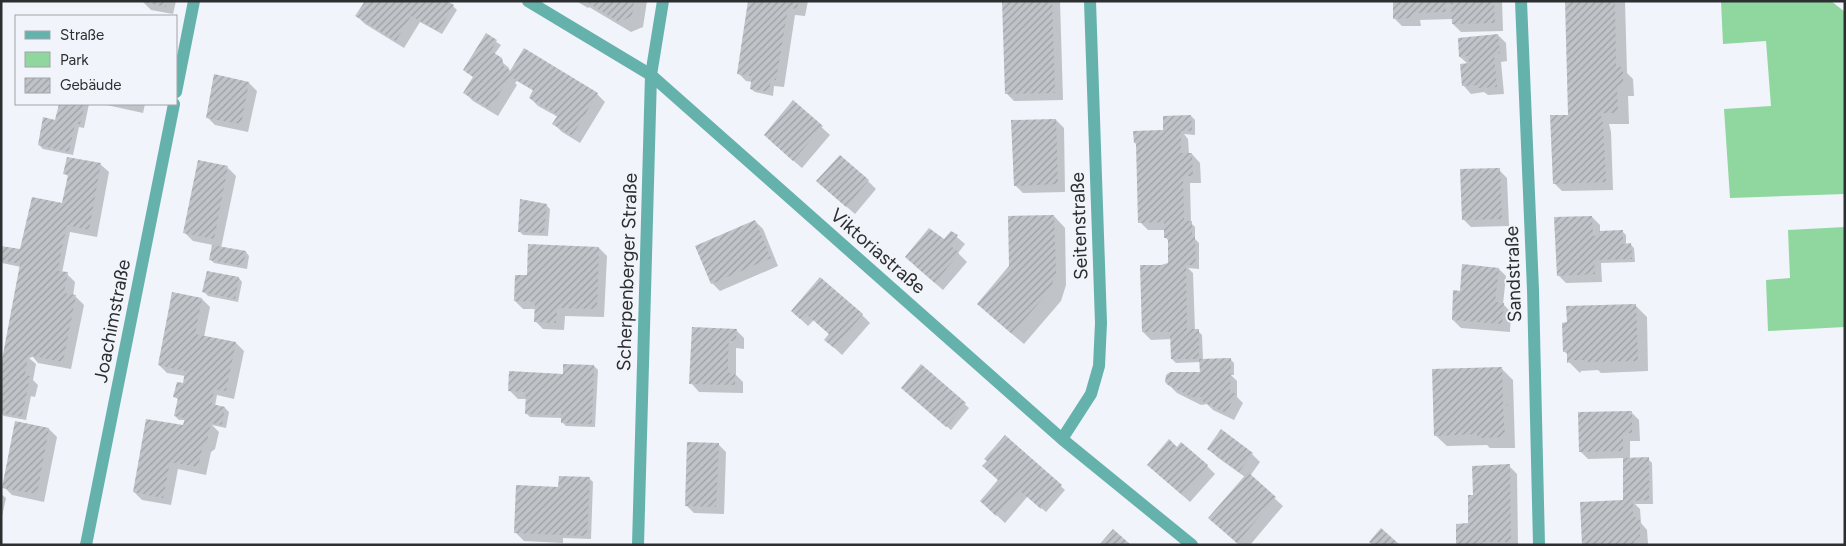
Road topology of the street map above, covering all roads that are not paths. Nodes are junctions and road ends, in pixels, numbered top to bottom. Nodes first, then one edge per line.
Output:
1 (194, 1) edge
2 (528, 1) edge
3 (663, 1) edge
4 (1090, 1) edge
5 (1522, 1) edge
6 (651, 75) junction
7 (178, 82) edge
8 (174, 105) edge
9 (1062, 439) junction
10 (86, 545) edge
11 (638, 545) edge
12 (1192, 545) edge
13 (1539, 545) edge

1 - 7 street
2 - 6 street, Viktoriastraße
3 - 6 street, Scherpenberger Straße
4 - 9 street, Seitenstraße
5 - 13 street, Sandstraße
6 - 9 street, Viktoriastraße
6 - 11 street, Scherpenberger Straße
8 - 10 street, Joachimstraße
9 - 12 street, Viktoriastraße

